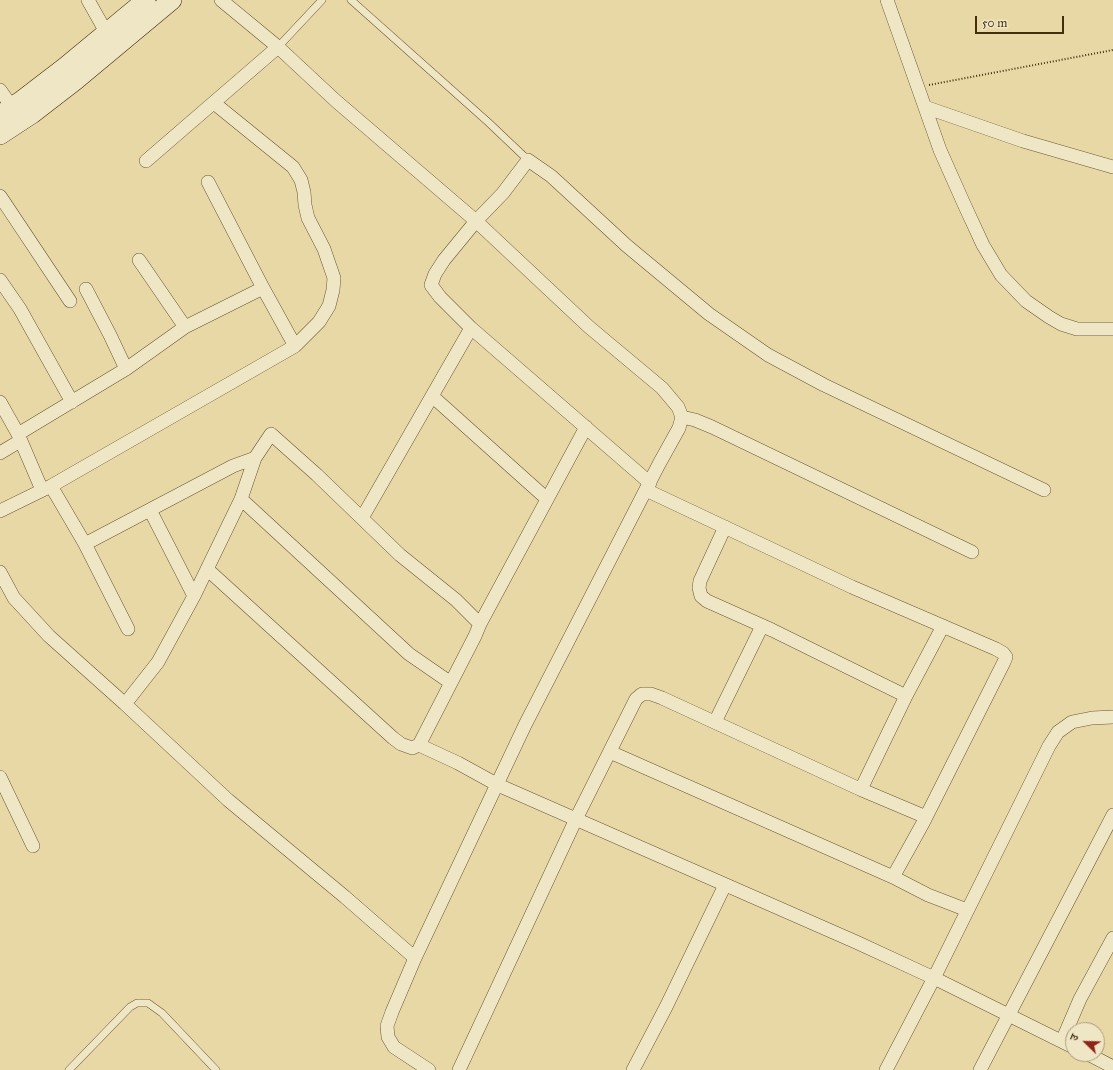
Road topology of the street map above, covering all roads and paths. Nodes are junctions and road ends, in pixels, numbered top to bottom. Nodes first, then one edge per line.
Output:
1 (88, 0) edge
2 (146, 0) edge
3 (172, 0) edge
4 (221, 0) edge
5 (322, 0) edge
6 (351, 0) edge
7 (887, 0) edge
8 (106, 32) junction
9 (278, 47) junction
10 (1113, 50) edge
11 (918, 87) junction
12 (0, 90) edge
13 (214, 103) junction
14 (925, 107) junction
15 (6, 111) edge
16 (0, 135) edge
17 (528, 160) junction
18 (146, 161) dead end
19 (1113, 167) edge
20 (208, 182) dead end
21 (0, 196) edge
22 (476, 221) junction
23 (139, 260) dead end
24 (0, 280) edge
25 (263, 288) junction
26 (86, 289) dead end
27 (70, 300) dead end
28 (185, 327) junction
29 (471, 328) junction
30 (1113, 329) edge
31 (295, 346) junction
32 (126, 369) junction
33 (432, 396) junction
34 (0, 402) edge
35 (72, 402) junction
36 (682, 417) junction
37 (586, 428) junction
38 (19, 438) junction
39 (0, 453) edge
40 (255, 458) junction
41 (648, 486) junction
42 (47, 488) junction
43 (1044, 490) dead end
44 (242, 499) junction
45 (547, 499) junction
46 (150, 510) junction
47 (0, 512) edge
48 (362, 518) junction
49 (725, 527) junction
50 (85, 544) junction
51 (972, 552) dead end
52 (208, 569) junction
53 (0, 572) edge
54 (194, 596) junction
55 (480, 624) junction
56 (762, 626) junction
57 (943, 626) junction
58 (128, 629) dead end
59 (451, 683) junction
60 (906, 696) junction
61 (125, 704) junction
62 (1113, 717) edge
63 (715, 722) junction
64 (419, 745) junction
65 (610, 752) junction
66 (0, 777) edge
67 (498, 785) junction
68 (862, 790) junction
69 (1113, 815) edge
70 (926, 817) junction
71 (576, 819) junction
72 (33, 846) dead end
73 (893, 877) junction
74 (725, 885) junction
75 (967, 910) junction
76 (1113, 938) edge
77 (416, 958) junction
78 (934, 978) junction
79 (1008, 1018) junction
80 (1073, 1022) edge
81 (1065, 1043) edge
82 (1103, 1062) edge
83 (1113, 1067) edge
84 (69, 1070) edge
85 (216, 1070) edge
86 (429, 1070) edge
87 (458, 1070) edge
88 (633, 1070) edge
89 (886, 1070) edge
90 (980, 1070) edge

1 - 8 street
2 - 8 main road
3 - 16 main road
4 - 9 street
5 - 9 lane
6 - 17 lane
7 - 11 street
8 - 15 main road
9 - 13 street
9 - 22 street
10 - 11 path
11 - 14 street
12 - 15 street
13 - 18 street
13 - 31 street
14 - 19 street
14 - 30 street
17 - 22 street
17 - 43 street
20 - 25 street
21 - 27 street
22 - 29 street
22 - 36 street
23 - 28 street
24 - 35 street
25 - 28 street
25 - 31 street
26 - 32 street
28 - 32 street
29 - 33 street
29 - 37 street
31 - 42 street
32 - 35 street
33 - 45 street
33 - 48 street
34 - 38 street
35 - 38 street
36 - 41 street
36 - 51 street
37 - 41 street
37 - 45 street
38 - 39 street
38 - 42 street
40 - 44 street
40 - 46 street
40 - 48 street
41 - 49 street
41 - 67 street
42 - 47 street
42 - 50 street
44 - 52 street
44 - 59 street
45 - 55 street
46 - 50 street
46 - 54 street
48 - 55 street
49 - 56 street
49 - 57 street
50 - 58 street
52 - 54 street
52 - 64 street
53 - 61 street
54 - 61 street
55 - 59 street
56 - 60 street
56 - 63 street
57 - 60 street
57 - 70 street
59 - 64 street
60 - 68 street
61 - 77 street
62 - 75 street
63 - 65 street
63 - 68 street
64 - 67 street
65 - 71 street
65 - 73 street
66 - 72 street
67 - 71 street
67 - 77 street
68 - 70 street
69 - 79 street
70 - 73 street
71 - 74 street
71 - 87 street
73 - 75 street
74 - 78 street
74 - 88 street
75 - 78 street
76 - 80 street
77 - 86 street
78 - 79 street
78 - 89 street
79 - 81 street
79 - 90 street
82 - 83 street
84 - 85 lane

